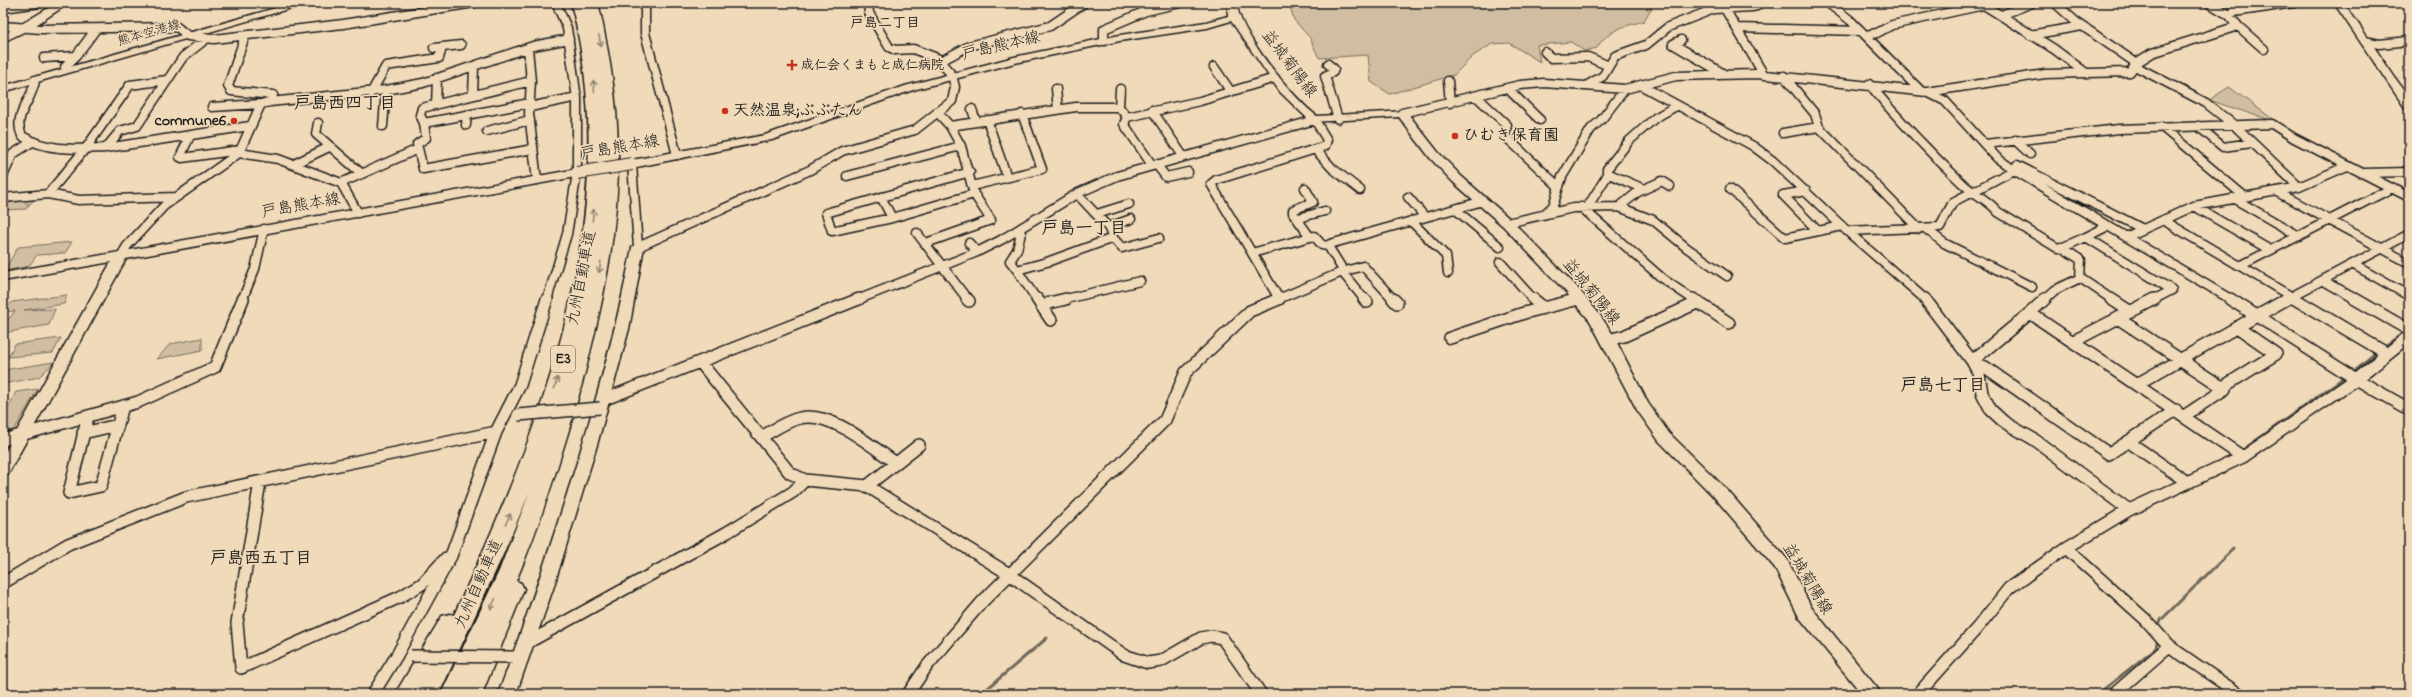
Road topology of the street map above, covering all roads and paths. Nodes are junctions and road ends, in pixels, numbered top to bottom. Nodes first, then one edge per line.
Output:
1 (40, 3) edge
2 (64, 3) edge
3 (288, 3) edge
4 (304, 3) edge
5 (474, 3) edge
6 (556, 3) edge
7 (578, 3) edge
8 (591, 3) edge
9 (645, 3) edge
10 (868, 3) edge
11 (1084, 3) edge
12 (1141, 3) edge
13 (1180, 3) edge
14 (1232, 3) edge
15 (1758, 3) edge
16 (1828, 3) edge
17 (2032, 3) edge
18 (2055, 3) edge
19 (2209, 3) edge
20 (2294, 3) edge
21 (2339, 3) edge
22 (1983, 4) edge
23 (14, 5) edge
24 (3, 8) edge
25 (1725, 9) junction
26 (1146, 11) junction
27 (2004, 14) dead end
28 (2229, 15) junction
29 (1234, 17) junction
30 (3, 26) edge
31 (2082, 26) junction
32 (2238, 26) junction
33 (26, 27) junction
34 (1736, 28) junction
35 (96, 29) junction
36 (1864, 33) junction
37 (185, 35) junction
38 (2030, 35) junction
39 (245, 36) junction
40 (3, 39) edge
41 (206, 39) junction
42 (569, 39) junction
43 (1682, 40) dead end
44 (1104, 41) junction
45 (2365, 41) junction
46 (2409, 41) edge
47 (461, 45) dead end
48 (528, 48) junction
49 (2264, 49) dead end
50 (1545, 52) dead end
51 (76, 56) junction
52 (44, 58) dead end
53 (941, 61) junction
54 (1328, 64) dead end
55 (2136, 64) junction
56 (1609, 66) junction
57 (65, 67) junction
58 (474, 67) junction
59 (1214, 67) dead end
60 (2086, 73) junction
61 (1764, 74) junction
62 (952, 75) junction
63 (1725, 75) junction
64 (1784, 76) junction
65 (437, 78) junction
66 (1275, 78) junction
67 (34, 80) junction
68 (167, 80) junction
69 (531, 81) junction
70 (1448, 81) dead end
71 (3, 84) edge
72 (1869, 84) junction
73 (1586, 86) junction
74 (1642, 86) junction
75 (1056, 88) dead end
76 (1507, 88) junction
77 (1625, 88) junction
78 (3, 89) edge
79 (1120, 89) dead end
80 (386, 90) junction
81 (1231, 92) junction
82 (1924, 92) junction
83 (370, 93) junction
84 (473, 95) junction
85 (1476, 96) junction
86 (576, 97) junction
87 (265, 103) junction
88 (1450, 103) junction
89 (436, 105) junction
90 (530, 105) junction
91 (212, 106) dead end
92 (1676, 106) junction
93 (2409, 106) edge
94 (1118, 107) junction
95 (972, 109) dead end
96 (1058, 110) junction
97 (1152, 110) junction
98 (937, 112) junction
99 (467, 114) junction
100 (1022, 114) junction
101 (1402, 114) junction
102 (1127, 117) junction
103 (1338, 119) junction
104 (530, 120) junction
105 (987, 120) junction
106 (1315, 120) junction
107 (1540, 120) dead end
108 (976, 122) junction
109 (318, 123) dead end
110 (424, 123) junction
111 (466, 125) dead end
112 (2234, 125) junction
113 (250, 126) junction
114 (383, 126) dead end
115 (950, 126) junction
116 (2198, 126) junction
117 (1819, 127) junction
118 (2162, 127) junction
119 (488, 131) dead end
120 (1783, 133) dead end
121 (190, 136) junction
122 (2016, 140) junction
123 (32, 142) junction
124 (2252, 143) junction
125 (1985, 144) junction
126 (961, 146) junction
127 (329, 147) junction
128 (86, 148) junction
129 (106, 148) junction
130 (418, 149) junction
131 (533, 149) junction
132 (1315, 149) junction
133 (240, 151) junction
134 (1992, 152) junction
135 (2030, 154) dead end
136 (677, 155) junction
137 (1183, 156) junction
138 (294, 164) junction
139 (632, 164) junction
140 (1154, 164) junction
141 (2347, 166) junction
142 (2014, 170) junction
143 (970, 172) junction
144 (1188, 172) dead end
145 (2361, 172) junction
146 (2409, 172) edge
147 (577, 173) junction
148 (1607, 173) junction
149 (362, 174) junction
150 (3, 176) edge
151 (847, 176) dead end
152 (1007, 177) junction
153 (537, 180) junction
154 (341, 183) junction
155 (1670, 186) dead end
156 (1559, 187) junction
157 (2299, 187) junction
158 (1306, 188) dead end
159 (2392, 188) junction
160 (1644, 189) junction
161 (1730, 189) dead end
162 (973, 190) junction
163 (1360, 190) dead end
164 (1806, 191) junction
165 (1970, 192) junction
166 (2277, 192) junction
167 (48, 194) junction
168 (1077, 194) junction
169 (2244, 196) junction
170 (177, 197) junction
171 (881, 197) junction
172 (1408, 197) dead end
173 (2409, 197) edge
174 (3, 198) edge
175 (2233, 198) junction
176 (1483, 201) junction
177 (1129, 204) dead end
178 (1585, 206) junction
179 (2194, 206) junction
180 (1619, 207) junction
181 (1455, 209) junction
182 (1325, 210) dead end
183 (358, 213) junction
184 (1097, 214) junction
185 (1544, 214) junction
186 (1425, 217) junction
187 (892, 218) junction
188 (1298, 218) junction
189 (1131, 219) dead end
190 (2163, 220) junction
191 (2330, 220) junction
192 (1411, 221) junction
193 (1507, 223) junction
194 (2108, 226) junction
195 (1109, 228) junction
196 (1845, 228) junction
197 (1923, 229) junction
198 (2143, 229) junction
199 (264, 230) junction
200 (1018, 230) junction
201 (1818, 231) junction
202 (917, 234) dead end
203 (2409, 234) edge
204 (2299, 236) junction
205 (1310, 237) junction
206 (2126, 237) junction
207 (1113, 238) junction
208 (1159, 238) dead end
209 (2086, 238) junction
210 (926, 243) junction
211 (969, 243) dead end
212 (1328, 246) junction
213 (1500, 247) dead end
214 (2061, 247) junction
215 (638, 248) junction
216 (2383, 249) junction
217 (2270, 250) junction
218 (977, 252) junction
219 (1252, 254) junction
220 (121, 256) junction
221 (1500, 262) dead end
222 (2409, 263) edge
223 (2354, 265) junction
224 (943, 266) junction
225 (2240, 266) junction
226 (1017, 270) junction
227 (1342, 272) junction
228 (1448, 273) dead end
229 (1727, 276) dead end
230 (3, 277) edge
231 (2080, 278) junction
232 (1140, 281) dead end
233 (2324, 281) junction
234 (2032, 287) dead end
235 (2409, 296) edge
236 (1278, 297) junction
237 (2293, 297) junction
238 (1579, 299) junction
239 (969, 301) dead end
240 (1367, 302) dead end
241 (1699, 302) junction
242 (1397, 303) dead end
243 (1041, 305) junction
244 (1544, 308) junction
245 (2131, 312) junction
246 (2030, 313) junction
247 (2257, 315) junction
248 (2119, 319) junction
249 (1051, 320) dead end
250 (1729, 323) dead end
251 (2237, 327) junction
252 (2409, 330) edge
253 (2409, 336) edge
254 (1450, 338) dead end
255 (1608, 340) junction
256 (2074, 341) junction
257 (2386, 353) junction
258 (2181, 359) junction
259 (700, 362) junction
260 (1972, 362) junction
261 (2356, 379) junction
262 (2137, 384) junction
263 (2223, 387) junction
264 (601, 404) junction
265 (123, 406) junction
266 (2409, 409) edge
267 (2180, 413) junction
268 (88, 416) junction
269 (503, 416) junction
270 (118, 425) junction
271 (561, 427) junction
272 (496, 432) junction
273 (83, 433) junction
274 (23, 434) junction
275 (760, 437) junction
276 (3, 440) edge
277 (2129, 442) junction
278 (919, 445) dead end
279 (2243, 456) junction
280 (896, 463) junction
281 (3, 470) edge
282 (805, 480) junction
283 (260, 482) junction
284 (2186, 482) junction
285 (867, 486) junction
286 (2128, 510) junction
287 (2066, 548) junction
288 (454, 549) junction
289 (487, 566) junction
290 (1009, 574) junction
291 (3, 583) edge
292 (527, 643) junction
293 (2169, 646) junction
294 (398, 655) junction
295 (517, 657) junction
296 (373, 694) edge
297 (406, 694) edge
298 (428, 694) edge
299 (452, 694) edge
300 (471, 694) edge
301 (507, 694) edge
302 (908, 694) edge
303 (1261, 694) edge
304 (1873, 694) edge
305 (1918, 694) edge
306 (2114, 694) edge
307 (2239, 694) edge

1 - 23 street
2 - 33 main road
3 - 37 main road, 熊本空港線
4 - 37 main road, 熊本空港線
5 - 39 street
6 - 42 street
289 -> 7 highway, 九州自動車道 / E3
8 -> 271 highway, 九州自動車道 / E3
9 - 136 street
10 - 53 street
11 - 53 street
12 - 26 street
13 - 26 street
14 - 29 main road, 益城菊陽線
15 - 25 street
16 - 36 street
17 - 27 street
18 - 31 street
19 - 28 street
20 - 28 street
21 - 45 main road
22 - 36 street
22 - 38 street
23 - 24 street
25 - 34 street
25 - 56 street
26 - 44 street
28 - 32 street
29 - 44 main road, 戸島熊本線
29 - 66 main road, 益城菊陽線
30 - 33 street
31 - 38 street
31 - 55 street
32 - 49 street
32 - 55 street
33 - 35 street
33 - 40 main road
34 - 36 street
34 - 61 street
35 - 37 street
35 - 51 street
36 - 82 street
37 - 41 street
37 - 57 main road, 熊本空港線
37 - 67 main road, 熊本空港線
38 - 60 street
39 - 41 street
39 - 87 street
41 - 68 street
42 - 48 street
42 - 86 street
43 - 63 street
44 - 62 main road, 戸島熊本線
45 - 46 street
45 - 93 main road
47 - 83 street
48 - 58 street
48 - 69 street
50 - 56 street
51 - 52 street
51 - 57 street
53 - 62 street
54 - 103 street
55 - 60 street
55 - 112 street
56 - 73 street
57 - 71 main road, 熊本空港線
58 - 65 street
58 - 84 street
59 - 81 street
60 - 82 street
61 - 63 street
61 - 64 street
62 - 98 street
62 - 136 main road, 戸島熊本線
63 - 74 street
64 - 72 street
64 - 117 street
65 - 80 street
65 - 89 street
66 - 81 street
66 - 106 main road, 益城菊陽線
67 - 78 main road, 熊本空港線
67 - 123 street
68 - 128 street
68 - 129 street
69 - 84 street
69 - 90 street
70 - 88 street
72 - 82 street
72 - 165 street
73 - 76 street
73 - 77 street
74 - 77 street
74 - 92 street
75 - 96 street
76 - 85 street
76 - 107 street
77 - 156 street
79 - 94 street
80 - 83 street
80 - 114 street
81 - 97 street
82 - 125 street
83 - 87 street
84 - 89 street
85 - 88 street
85 - 156 street
86 - 90 street
86 - 147 street
87 - 91 street
87 - 113 street
88 - 101 street
89 - 110 street
90 - 99 street
90 - 104 street
92 - 148 street
92 - 164 street
94 - 96 street
94 - 102 street
95 - 108 street
96 - 100 street
97 - 102 street
97 - 137 street
98 - 115 street
98 - 215 street
99 - 110 street
99 - 111 street
100 - 105 street
100 - 152 street
101 - 103 main road, 益城菊陽線
101 - 176 main road, 益城菊陽線
102 - 140 street
103 - 106 main road, 益城菊陽線
104 - 119 street
104 - 131 street
105 - 108 street
105 - 152 street
106 - 132 street
106 - 137 street
108 - 115 street
109 - 127 street
110 - 130 street
112 - 116 street
112 - 124 street
112 - 141 street
113 - 121 street
113 - 133 street
115 - 126 street
116 - 118 street
116 - 124 street
117 - 120 street
117 - 197 street
118 - 122 street
118 - 169 street
121 - 129 street
121 - 133 street
122 - 125 street
122 - 135 street
123 - 128 street
123 - 150 street
124 - 157 street
125 - 134 street
126 - 143 street
126 - 151 street
127 - 138 street
127 - 149 street
128 - 129 street
128 - 167 street
130 - 131 street
130 - 149 street
131 - 153 street
132 - 163 street
132 - 219 street
133 - 138 street
133 - 170 street
134 - 142 street
134 - 198 street
136 - 139 main road, 戸島熊本線
137 - 140 street
138 - 154 street
139 - 147 main road, 戸島熊本線, bridge
139 - 215 street
140 - 144 street
140 - 168 street
141 - 145 street
141 - 157 street
142 - 165 street
142 - 194 street
143 - 162 street
143 - 171 street
145 - 146 street
145 - 159 street
147 - 153 main road, 戸島熊本線
147 - 269 street
148 - 160 street
148 - 178 street
149 - 154 street
152 - 162 street
153 - 183 main road, 戸島熊本線
154 - 183 street
155 - 160 street
156 - 185 street
157 - 166 street
158 - 188 street
159 - 173 street
159 - 191 street
160 - 180 street
161 - 201 street
162 - 187 street
162 - 210 street
164 - 196 street
164 - 201 street
165 - 197 street
165 - 214 street
166 - 169 street
166 - 191 street
167 - 170 street
167 - 174 street
168 - 184 street
168 - 200 street
169 - 175 street
170 - 220 street
171 - 187 street
171 - 187 street
172 - 186 street
175 - 179 street
175 - 204 street
176 - 181 street
176 - 193 main road, 益城菊陽線
177 - 184 street
178 - 180 street
178 - 185 street
178 - 241 street
179 - 190 street
179 - 217 street
180 - 229 street
181 - 186 street
181 - 213 street
182 - 188 street
183 - 199 main road, 戸島熊本線
184 - 195 street
185 - 193 street
186 - 192 street
188 - 205 street
189 - 195 street
190 - 198 street
190 - 225 street
191 - 204 street
191 - 216 street
192 - 212 street
192 - 228 street
193 - 238 main road, 益城菊陽線
194 - 206 street
194 - 209 street
195 - 207 street
196 - 197 street
196 - 201 street
196 - 260 street
197 - 234 street
198 - 206 street
199 - 220 main road, 戸島熊本線
199 - 265 street
200 - 218 street
200 - 226 street
202 - 210 street
203 - 216 street
204 - 217 street
205 - 212 street
205 - 219 street
206 - 247 street
207 - 208 street
207 - 226 street
209 - 214 street
209 - 245 street
210 - 224 street
211 - 218 street
212 - 227 street
214 - 231 street
215 - 264 main road
216 - 222 street
216 - 223 street
217 - 225 street
218 - 224 street
219 - 236 street
220 - 230 main road, 戸島熊本線
220 - 274 main road
221 - 244 street
223 - 233 street
223 - 235 street
224 - 239 street
224 - 259 street
225 - 237 street
226 - 243 street
227 - 236 street
227 - 240 street
227 - 242 street
231 - 245 street
231 - 246 street
232 - 243 street
233 - 237 street
233 - 252 street
236 - 290 street
237 - 247 street
237 - 257 street
238 - 244 street
238 - 255 main road, 益城菊陽線
241 - 250 street
241 - 255 street
243 - 249 street
244 - 254 street
245 - 248 street
246 - 256 street
246 - 260 street
247 - 251 street
247 - 261 street
248 - 256 street
248 - 258 street
251 - 258 street
251 - 263 street
253 - 257 street
255 - 304 main road, 益城菊陽線
256 - 262 street
257 - 261 street
258 - 262 street
258 - 263 street
259 - 264 street
259 - 275 street
260 - 277 street
260 - 286 street
261 - 266 street
261 - 279 street
262 - 267 street
263 - 267 street
264 - 269 street, bridge
264 - 292 main road
265 - 268 street
265 - 270 street
267 - 277 street
267 - 279 street
268 - 273 street
268 - 274 street
269 - 272 street
270 - 273 street
270 - 273 street
271 -> 299 highway, 九州自動車道 / E3
271 - 300 highway
272 - 283 street
272 - 288 street
274 - 276 street
274 - 281 main road
275 - 280 street
275 - 282 street
277 - 284 street
278 - 280 street
279 - 284 street
280 - 285 street
282 - 285 street
282 - 292 street
283 - 288 street
283 - 291 street
284 - 286 street
285 - 290 street
286 - 287 street
287 - 293 street
287 - 305 street
288 - 294 street
289 - 297 highway
289 - 298 highway, 九州自動車道 / E3
290 - 302 street
290 - 303 street
292 - 295 main road
293 - 306 street
293 - 307 street
294 - 295 street, bridge
294 - 296 street
295 - 301 main road

